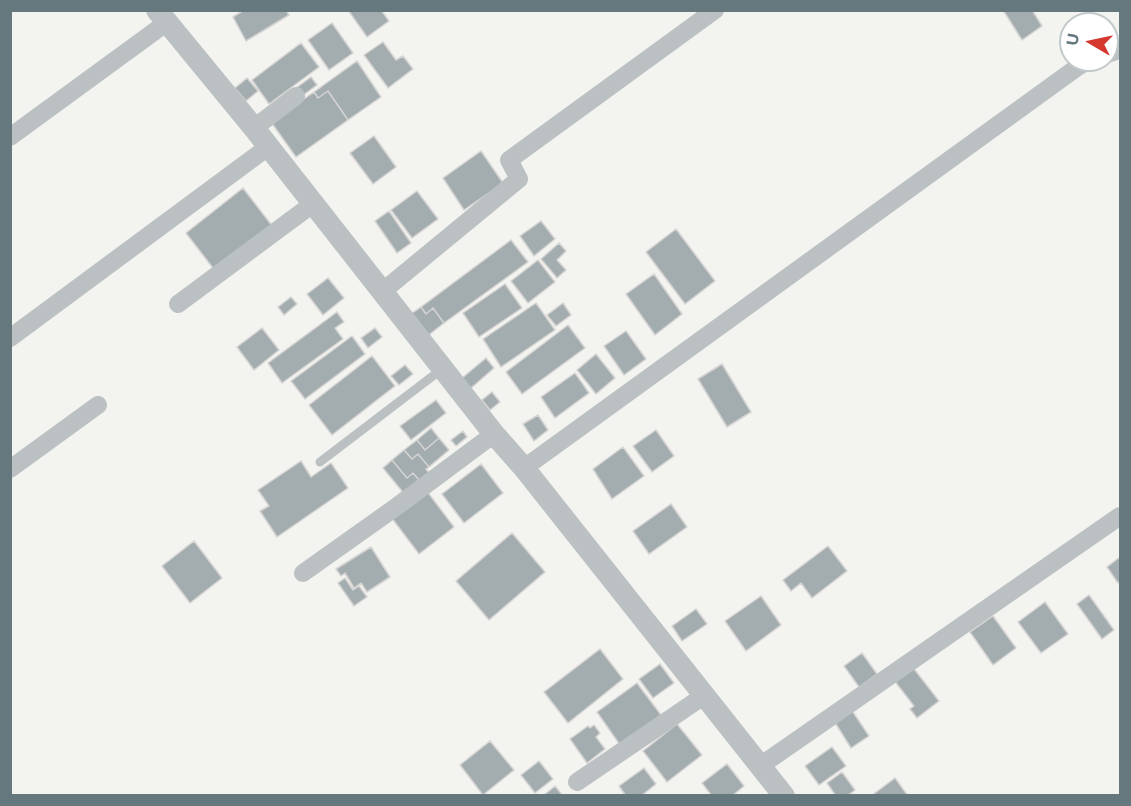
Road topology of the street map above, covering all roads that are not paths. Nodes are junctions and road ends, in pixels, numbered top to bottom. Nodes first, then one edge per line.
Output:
1 (715, 10) edge
2 (162, 17) edge
3 (1070, 72) edge
4 (296, 96) dead end
5 (254, 128) junction
6 (10, 137) edge
7 (268, 147) junction
8 (314, 203) junction
9 (383, 291) junction
10 (178, 304) dead end
11 (10, 338) edge
12 (444, 368) junction
13 (98, 405) dead end
14 (494, 434) junction
15 (320, 462) dead end
16 (524, 468) junction
17 (10, 469) edge
18 (1120, 516) edge
19 (303, 573) dead end
20 (705, 695) junction
21 (760, 766) junction
22 (577, 782) dead end
23 (784, 795) edge

1 - 9 street
2 - 5 street
2 - 6 street
3 - 16 street
4 - 5 street
5 - 7 street
7 - 8 street
7 - 11 street
8 - 9 street
8 - 10 street
9 - 12 street
12 - 14 street
12 - 15 lane
13 - 17 street
14 - 16 street
14 - 19 street
16 - 20 street
18 - 21 street
20 - 21 street
20 - 22 street
21 - 23 street

